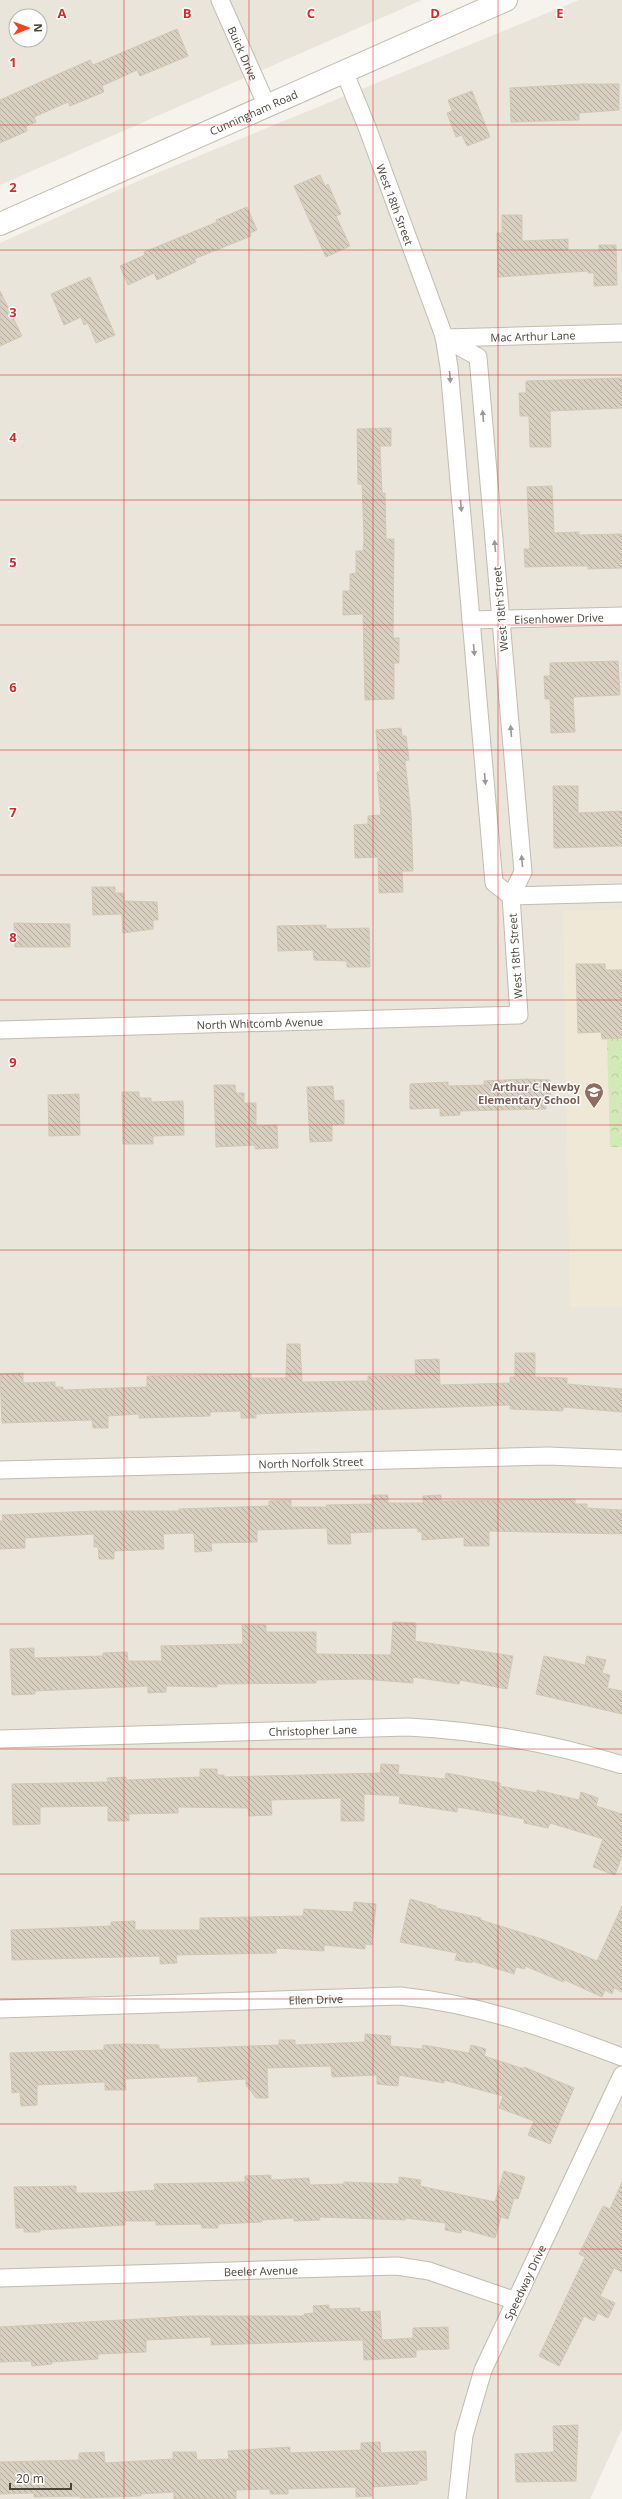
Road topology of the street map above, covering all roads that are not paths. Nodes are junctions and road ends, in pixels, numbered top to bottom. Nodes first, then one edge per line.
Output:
1 (220, 0) edge
2 (506, 0) edge
3 (344, 71) junction
4 (267, 106) junction
5 (0, 224) edge
6 (622, 333) edge
7 (444, 338) junction
8 (622, 616) edge
9 (471, 620) junction
10 (501, 620) junction
11 (622, 893) edge
12 (510, 896) junction
13 (519, 1015) joint
14 (0, 1030) edge
15 (622, 1459) edge
16 (0, 1470) edge
17 (0, 1740) edge
18 (622, 1765) edge
19 (0, 2009) edge
20 (622, 2057) edge
21 (622, 2075) edge
22 (0, 2278) edge
23 (516, 2301) junction
24 (457, 2499) edge

1 - 4 street, Buick Drive
2 - 3 street, Cunningham Road
3 - 4 street, Cunningham Road
3 - 7 street, West 18th Street
4 - 5 street, Cunningham Road
6 - 7 street, Mac Arthur Lane
7 -> 9 street, West 18th Street
10 -> 7 street, West 18th Street
8 - 10 street, Eisenhower Drive
9 - 10 street, Eisenhower Drive
9 -> 12 street, West 18th Street
12 -> 10 street, West 18th Street
11 - 12 street
12 - 13 street, West 18th Street
13 - 14 street, North Whitcomb Avenue
15 - 16 street, North Norfolk Street
17 - 18 street, Christopher Lane
19 - 20 street, Ellen Drive
21 - 23 street, Speedway Drive
22 - 23 street, Beeler Avenue
23 - 24 street, Speedway Drive

